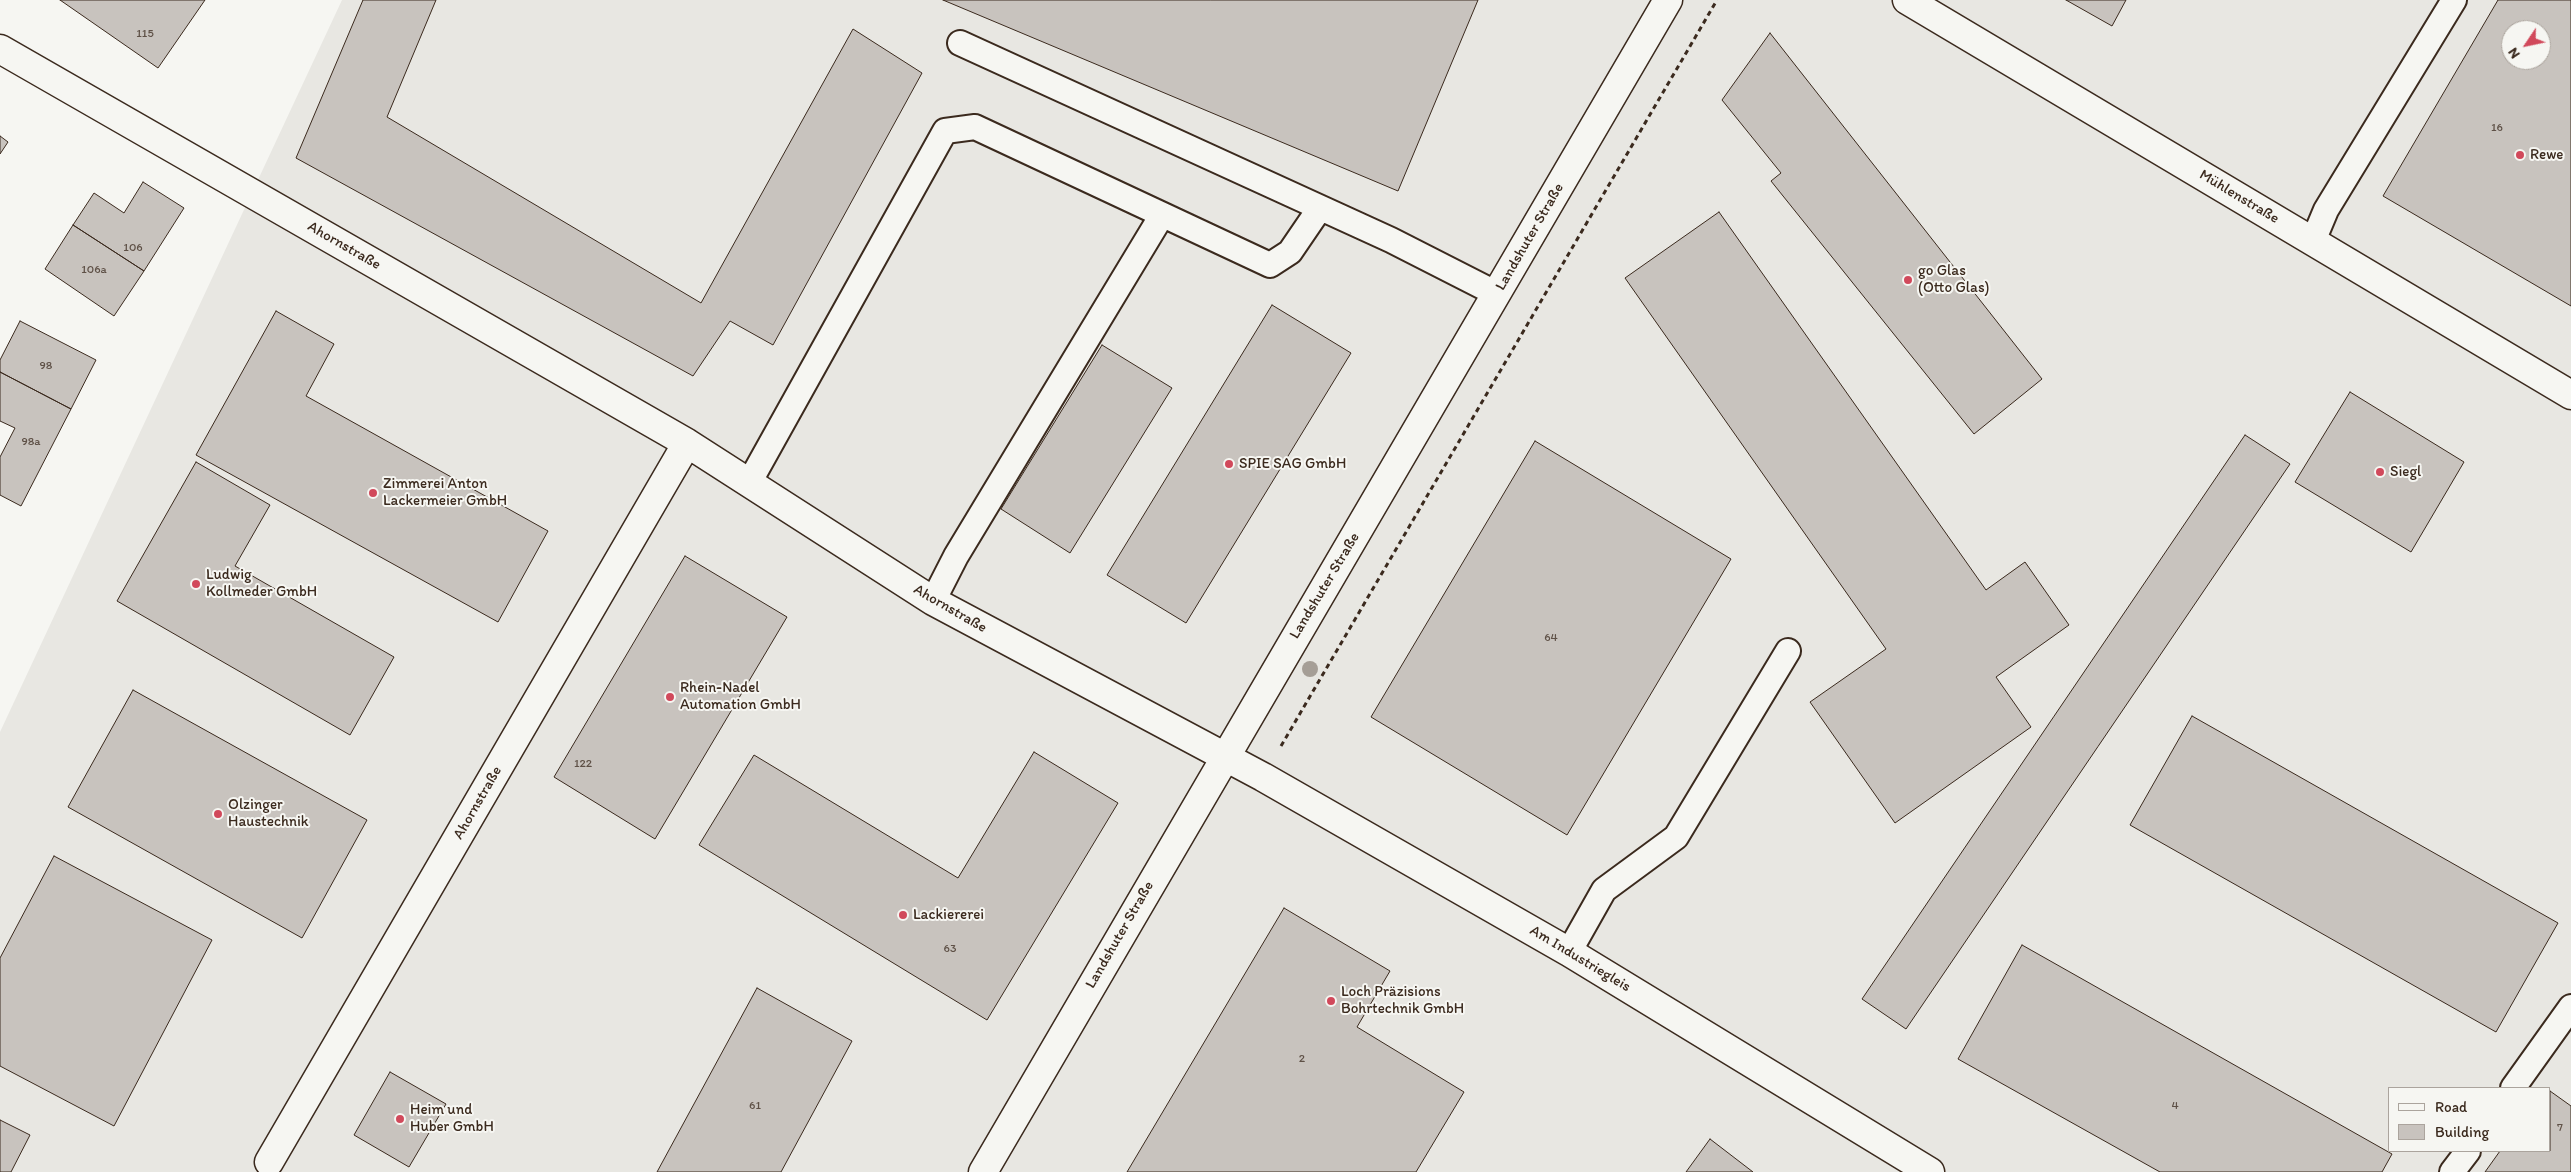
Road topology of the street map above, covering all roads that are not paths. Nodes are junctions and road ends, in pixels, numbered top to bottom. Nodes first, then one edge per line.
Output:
1 (1668, 0) edge
2 (1907, 0) edge
3 (2454, 0) edge
4 (960, 43) dead end
5 (0, 49) edge
6 (1320, 208) junction
7 (1162, 214) junction
8 (2313, 241) junction
9 (1497, 294) junction
10 (2571, 395) edge
11 (687, 444) junction
12 (749, 483) junction
13 (933, 601) junction
14 (1788, 651) dead end
15 (1224, 756) junction
16 (1569, 952) junction
17 (2571, 1007) edge
18 (2514, 1087) edge
19 (2467, 1152) edge
20 (269, 1162) dead end
21 (983, 1172) edge
22 (1930, 1172) edge
23 (2452, 1172) edge

1 - 9 street, Landshuter Straße
2 - 8 street, Mühlenstraße
3 - 8 lane
4 - 6 lane
5 - 11 street, Ahornstraße
6 - 7 lane
6 - 9 lane
7 - 12 lane
7 - 13 lane
8 - 10 street, Mühlenstraße
9 - 15 street, Landshuter Straße
11 - 12 street, Ahornstraße
11 - 20 street, Ahornstraße
12 - 13 street, Ahornstraße
13 - 15 street, Ahornstraße
14 - 16 lane
15 - 16 street, Am Industriegleis
15 - 21 street, Landshuter Straße
16 - 22 street, Am Industriegleis
17 - 18 lane
19 - 23 lane

